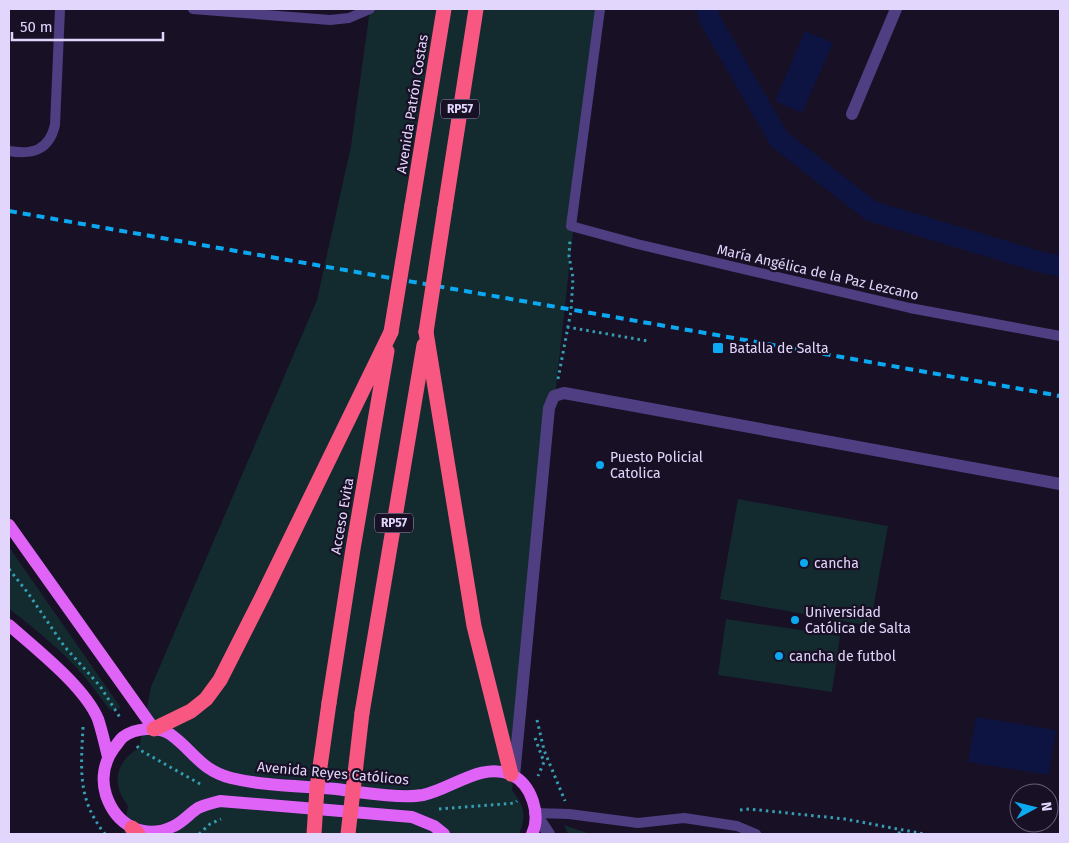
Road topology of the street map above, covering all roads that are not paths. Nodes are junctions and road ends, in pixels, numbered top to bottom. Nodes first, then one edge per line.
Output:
1 (60, 9) edge
2 (193, 9) edge
3 (370, 9) edge
4 (444, 9) edge
5 (476, 9) edge
6 (600, 9) edge
7 (896, 9) edge
8 (852, 114) dead end
9 (9, 151) edge
10 (412, 205) joint
11 (391, 332) junction
12 (426, 332) junction
13 (1060, 336) edge
14 (1060, 484) edge
15 (9, 525) edge
16 (9, 625) edge
17 (154, 729) junction
18 (108, 757) junction
19 (512, 775) junction
20 (536, 813) junction
21 (638, 823) junction
22 (736, 830) edge
23 (135, 831) edge
24 (314, 834) edge
25 (348, 834) edge
26 (444, 834) edge
27 (532, 834) edge
28 (549, 834) edge
29 (637, 834) edge
30 (756, 834) edge

1 - 9 lane
2 - 3 lane
4 - 10 highway, Avenida Patrón Costas / RP57
5 - 12 highway, RP57, bridge
6 - 13 lane, María Angélica de la Paz Lezcano
7 - 8 street
10 - 11 highway, Acceso Evita / RP57, bridge
11 - 17 highway
11 - 24 highway, Acceso Evita / RP57, bridge
12 - 19 highway
12 - 25 highway, RP57, bridge
14 - 19 street
15 - 17 main road, Avenida Reyes Católicos
16 - 18 main road
17 - 18 main road
17 - 19 main road, Avenida Reyes Católicos
18 - 23 main road
19 - 20 main road
20 - 21 lane
20 - 27 main road
20 - 28 street
21 - 22 lane
21 - 29 lane
22 - 30 lane
23 - 26 main road

